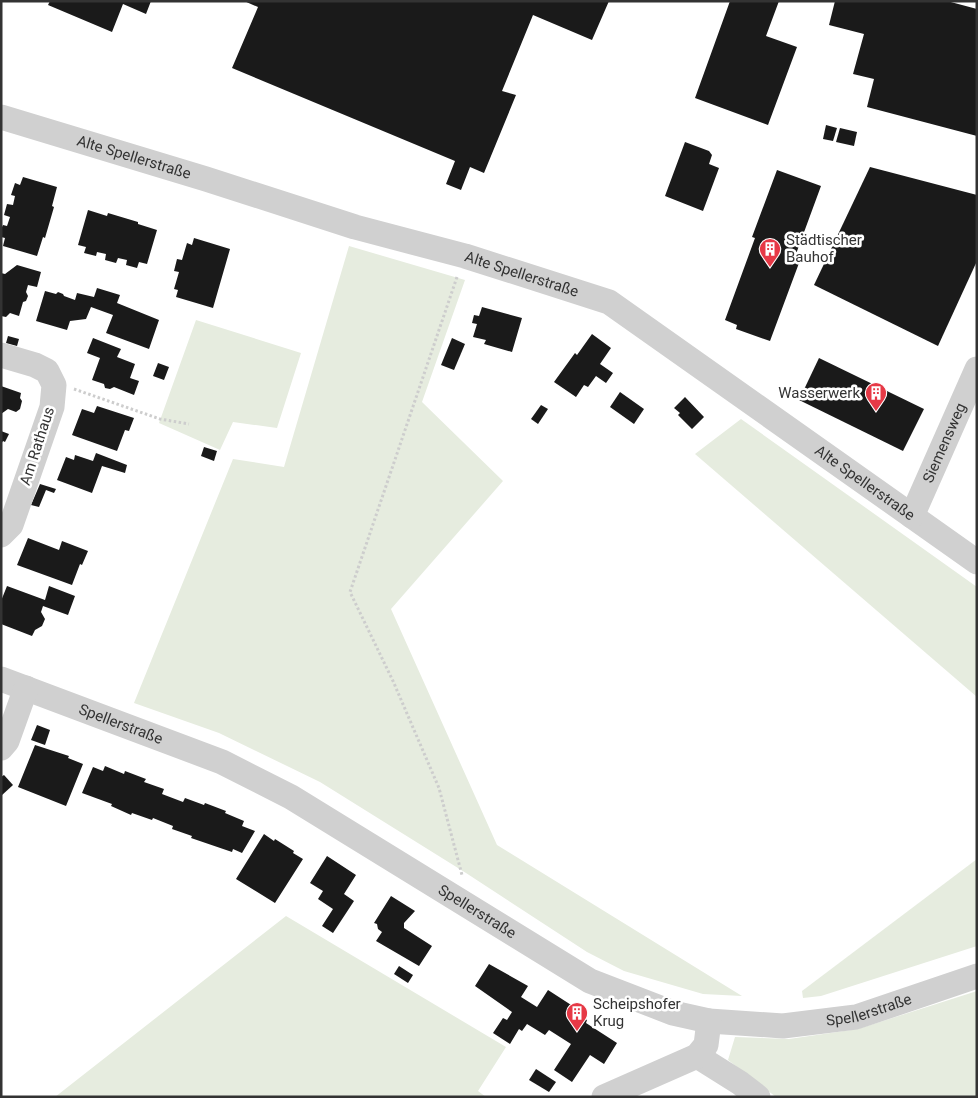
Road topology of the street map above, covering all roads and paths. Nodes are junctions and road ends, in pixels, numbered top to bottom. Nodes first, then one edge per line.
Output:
1 (2, 119) edge
2 (465, 256) junction
3 (1, 355) edge
4 (977, 369) edge
5 (54, 385) junction
6 (189, 424) dead end
7 (912, 516) junction
8 (1, 535) edge
9 (977, 562) edge
10 (1, 679) edge
11 (26, 688) junction
12 (1, 748) edge
13 (454, 872) dead end
14 (977, 976) edge
15 (709, 1021) junction
16 (697, 1056) junction
17 (604, 1097) edge
18 (758, 1097) edge

1 - 2 street, Alte Spellerstraße
2 - 7 street, Alte Spellerstraße
2 - 13 path
3 - 5 street, Am Rathaus
4 - 7 street, Siemensweg
5 - 6 path
5 - 8 street, Am Rathaus
7 - 9 street, Alte Spellerstraße
10 - 11 street, Spellerstraße
11 - 12 street
11 - 15 street, Spellerstraße
14 - 15 street, Spellerstraße
15 - 16 street
16 - 17 street
16 - 18 street

